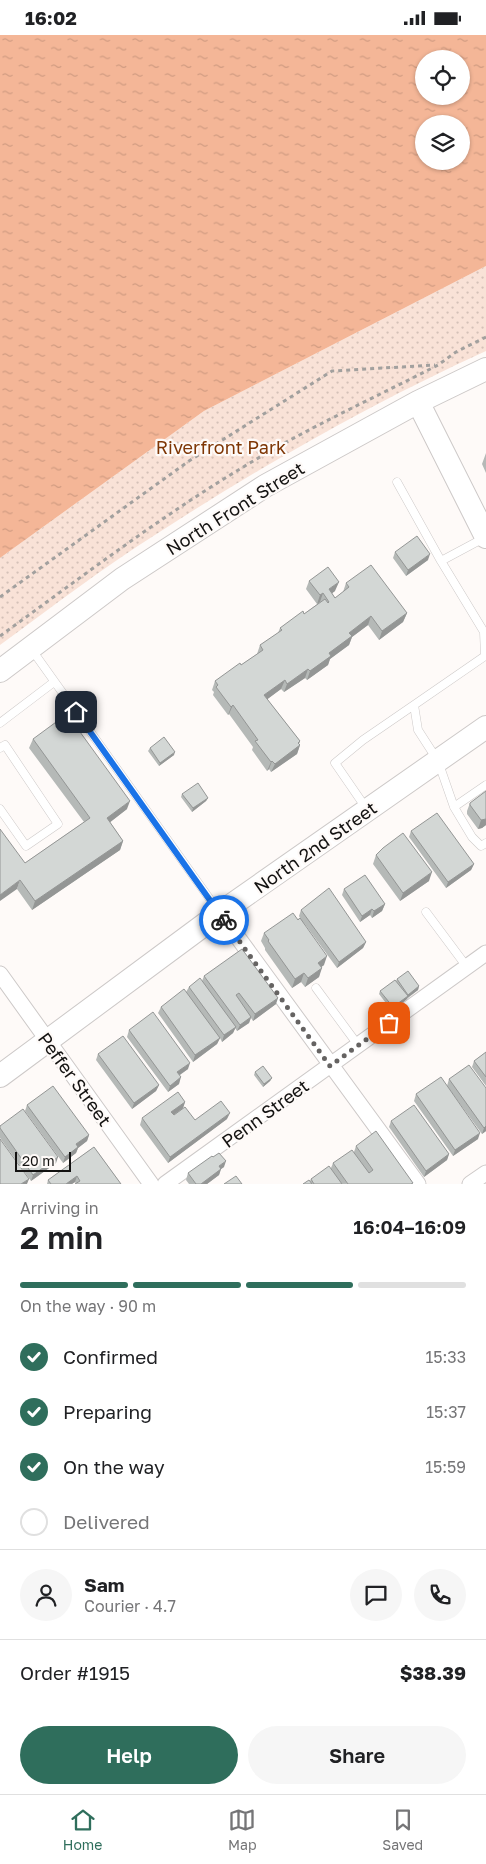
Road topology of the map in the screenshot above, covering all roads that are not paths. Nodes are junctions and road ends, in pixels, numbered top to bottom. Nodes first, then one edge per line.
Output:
1 (486, 369) edge
2 (418, 402) junction
3 (397, 482) dead end
4 (486, 537) edge
5 (441, 561) junction
6 (31, 649) junction
7 (0, 671) edge
8 (54, 682) junction
9 (414, 705) junction
10 (0, 723) edge
11 (486, 727) edge
12 (2, 746) edge
13 (438, 761) junction
14 (486, 785) edge
15 (454, 807) junction
16 (0, 809) edge
17 (367, 810) junction
18 (486, 843) edge
19 (426, 912) dead end
20 (220, 913) junction
21 (486, 953) edge
22 (467, 967) junction
23 (0, 975) edge
24 (316, 988) dead end
25 (47, 1040) junction
26 (358, 1045) junction
27 (330, 1066) junction
28 (0, 1076) edge
29 (486, 1173) edge
30 (151, 1184) edge
31 (165, 1184) edge
32 (418, 1184) edge
33 (470, 1184) edge

1 - 2 main road, North Front Street
2 - 4 main road
2 - 6 main road, North Front Street
3 - 5 lane
4 - 5 lane
5 - 9 lane
6 - 7 main road, North Front Street
6 - 8 lane
8 - 10 lane
8 - 20 lane
9 - 13 lane
9 - 17 lane
11 - 13 main road, North 2nd Street
12 - 16 lane
13 - 15 lane
13 - 17 main road, North 2nd Street
14 - 15 lane
15 - 18 lane
17 - 20 main road, North 2nd Street
19 - 22 lane
20 - 25 main road, North 2nd Street
20 - 27 street
21 - 22 street, Penn Street
22 - 26 street, Penn Street
23 - 25 street, Peffer Street
24 - 26 lane
25 - 28 main road, North 2nd Street
25 - 30 street, Peffer Street
26 - 27 street, Penn Street
27 - 31 street, Penn Street
27 - 32 street
29 - 33 street

